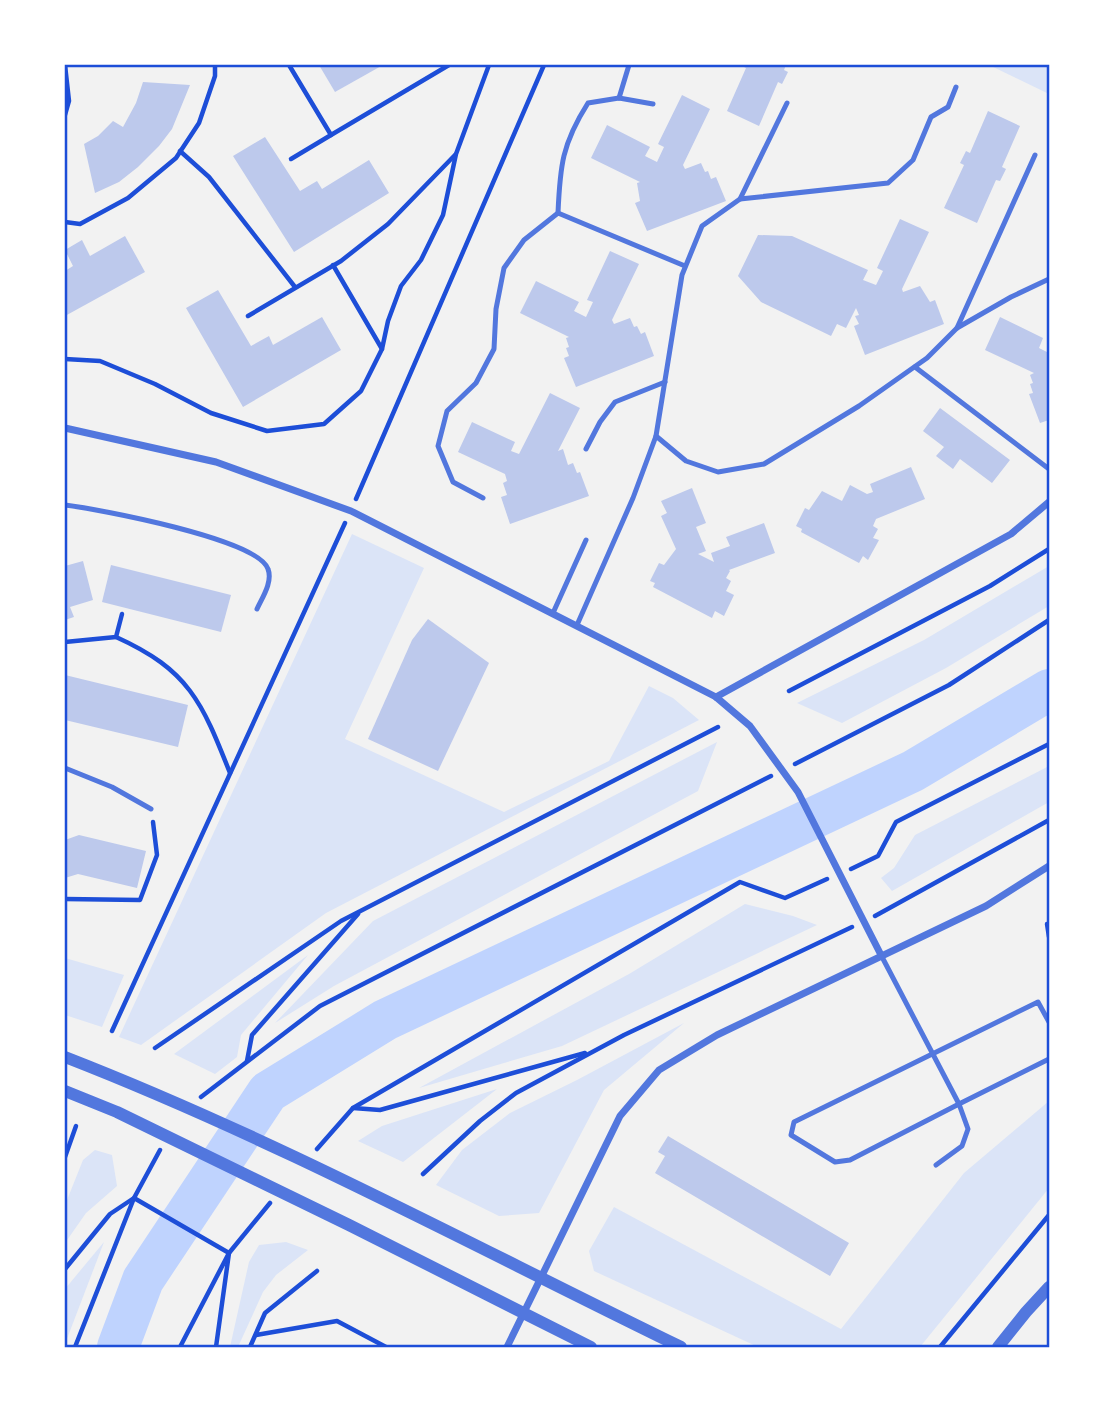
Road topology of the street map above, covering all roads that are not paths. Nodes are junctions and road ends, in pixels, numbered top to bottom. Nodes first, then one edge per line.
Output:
1 (629, 65) edge
2 (956, 87) dead end
3 (618, 98) junction
4 (787, 103) dead end
5 (653, 104) dead end
6 (1035, 155) dead end
7 (740, 199) junction
8 (558, 213) junction
9 (685, 266) junction
10 (1049, 279) edge
11 (957, 328) junction
12 (915, 367) junction
13 (665, 382) junction
14 (65, 428) edge
15 (656, 436) junction
16 (586, 449) dead end
17 (1049, 469) edge
18 (483, 498) dead end
19 (1049, 502) edge
20 (65, 505) edge
21 (586, 540) dead end
22 (257, 610) dead end
23 (553, 612) junction
24 (577, 625) junction
25 (716, 697) junction
26 (65, 768) edge
27 (152, 809) road end
28 (1049, 866) edge
29 (881, 956) junction
30 (1049, 1023) edge
31 (933, 1054) junction
32 (65, 1057) edge
33 (1049, 1059) edge
34 (65, 1091) edge
35 (959, 1104) junction
36 (936, 1165) dead end
37 (540, 1279) junction
38 (1049, 1287) edge
39 (523, 1314) junction
40 (507, 1347) edge
41 (591, 1347) edge
42 (681, 1347) edge
43 (998, 1347) edge

1 - 3 lane
2 - 7 lane
3 - 5 lane
3 - 8 lane
4 - 7 lane
6 - 11 lane
7 - 9 lane
8 - 9 lane
8 - 18 lane
9 - 13 lane
10 - 11 lane
11 - 12 lane
12 - 15 lane
12 - 17 lane
13 - 15 lane
13 - 16 lane
14 - 23 street
15 - 24 lane
19 - 25 street
20 - 22 lane
21 - 23 lane
23 - 24 street
24 - 25 street
25 - 29 street
26 - 27 lane
28 - 29 street
29 - 31 lane
29 - 37 street
30 - 31 lane
31 - 35 lane
31 - 35 lane
32 - 37 street
33 - 35 lane
34 - 39 street
35 - 36 lane
37 - 39 street
37 - 42 street
38 - 43 street
39 - 40 street
39 - 41 street

